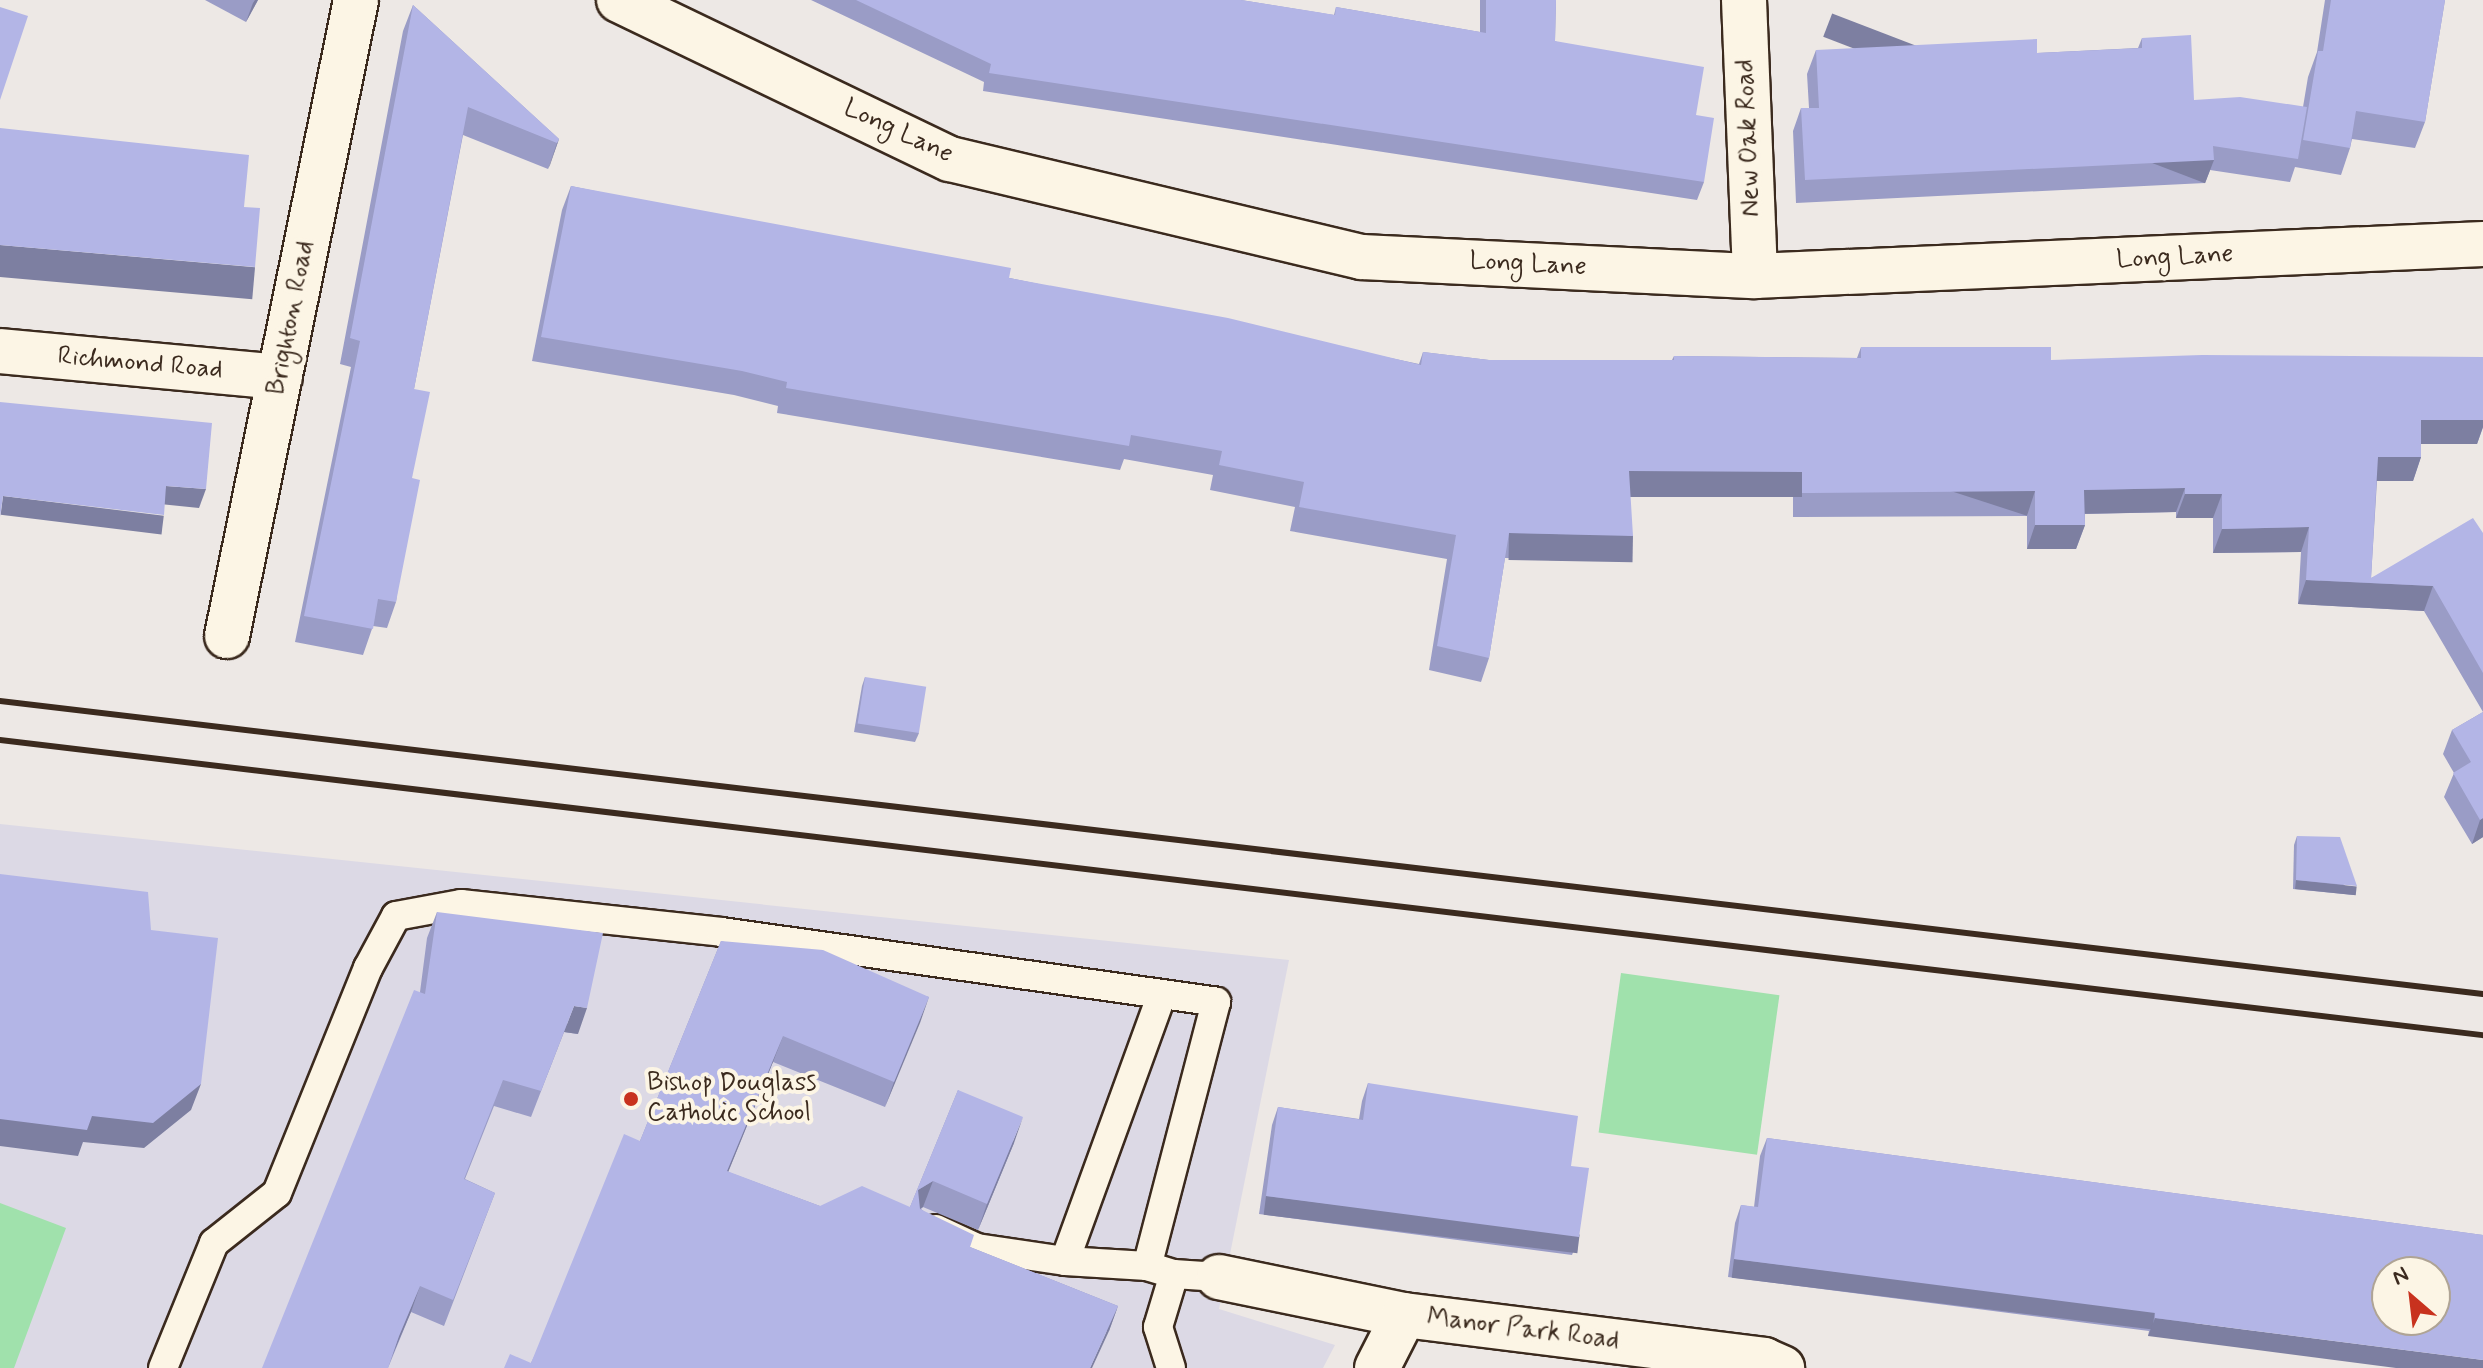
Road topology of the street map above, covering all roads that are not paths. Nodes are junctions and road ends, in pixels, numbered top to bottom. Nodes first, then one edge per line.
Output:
1 (356, 0) edge
2 (619, 0) edge
3 (1744, 0) edge
4 (2483, 244) edge
5 (1755, 276) junction
6 (0, 351) edge
7 (280, 377) junction
8 (227, 636) dead end
9 (1162, 994) junction
10 (924, 1224) edge
11 (1065, 1261) junction
12 (1161, 1270) junction
13 (1219, 1277) joint
14 (1404, 1315) junction
15 (163, 1368) edge
16 (1171, 1368) edge
17 (1377, 1368) edge
18 (1782, 1368) edge

1 - 7 street, Brighton Road
2 - 5 street, Long Lane
3 - 5 street, New Oak Road
4 - 5 street, Long Lane
6 - 7 street, Richmond Road
7 - 8 street, Brighton Road
9 - 11 lane
9 - 12 lane
9 - 15 lane
10 - 11 lane
11 - 12 lane
12 - 13 lane
12 - 16 lane
13 - 14 street, Manor Park Road
14 - 17 street
14 - 18 street, Manor Park Road

